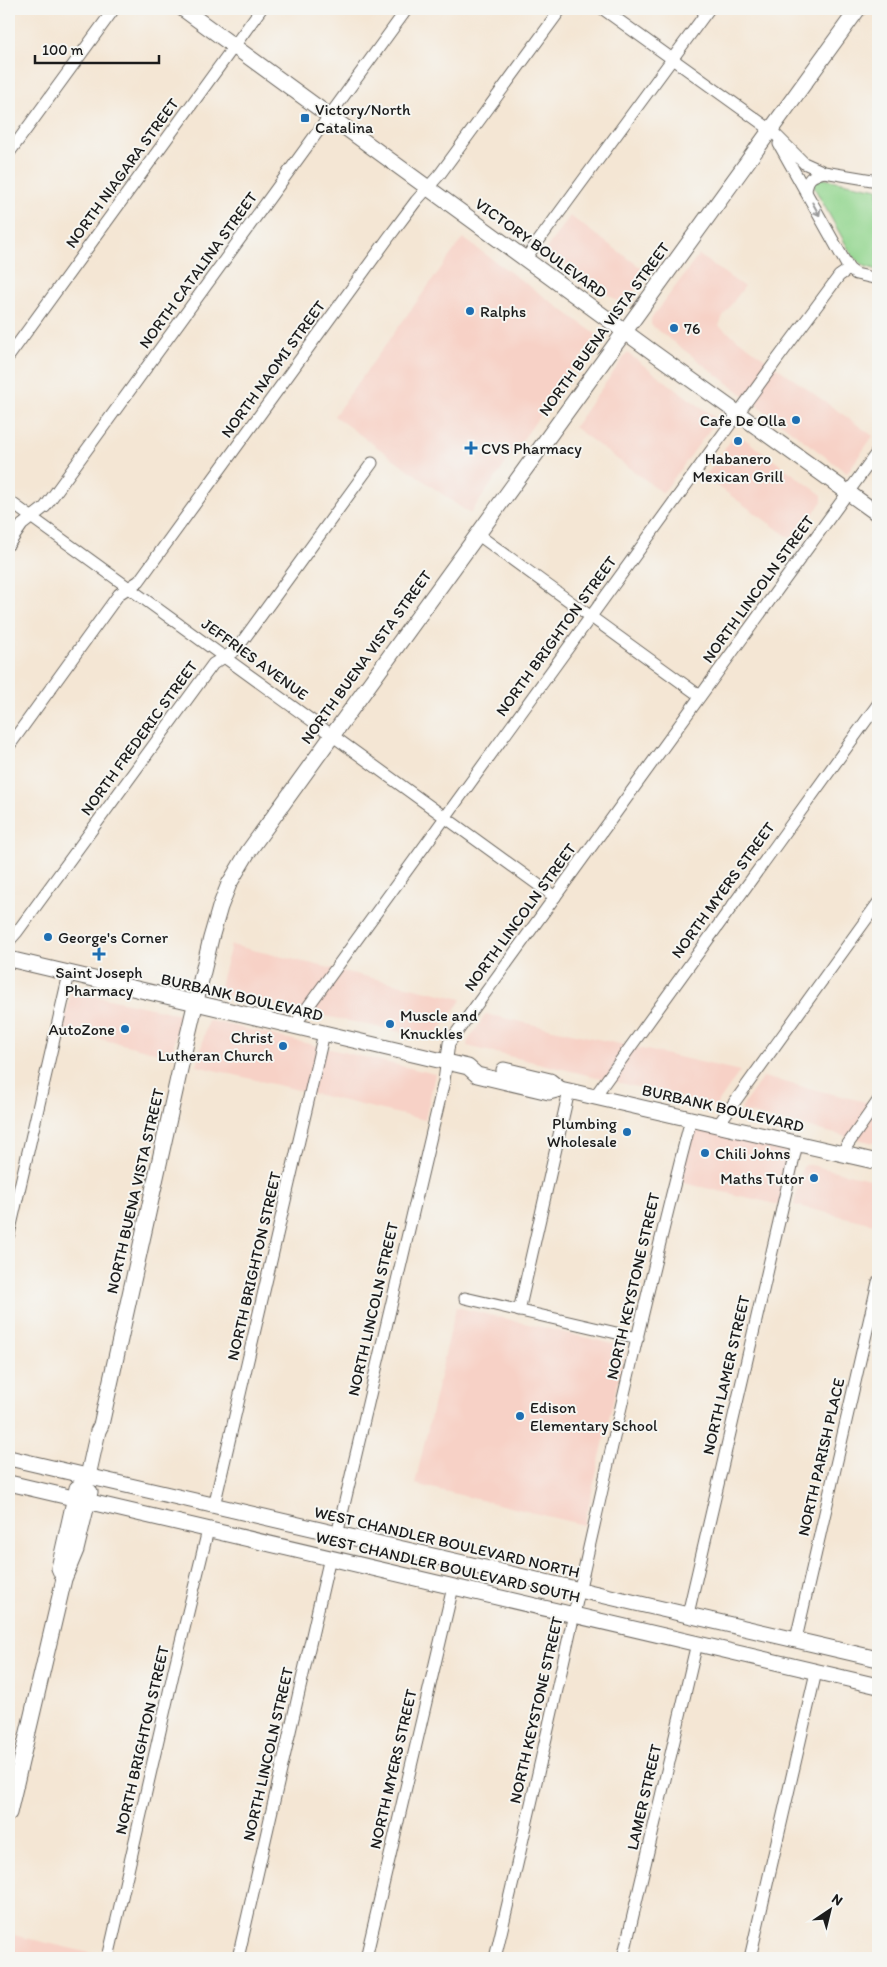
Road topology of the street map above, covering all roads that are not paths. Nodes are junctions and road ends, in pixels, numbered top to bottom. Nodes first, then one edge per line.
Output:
1 (114, 9) edge
2 (183, 9) edge
3 (261, 9) edge
4 (407, 9) edge
5 (561, 9) edge
6 (603, 9) edge
7 (709, 9) edge
8 (858, 9) edge
9 (234, 46) junction
10 (672, 60) junction
11 (330, 116) junction
12 (771, 130) junction
13 (9, 153) edge
14 (824, 172) junction
15 (878, 181) edge
16 (429, 188) junction
17 (806, 192) junction
18 (526, 258) junction
19 (849, 269) junction
20 (878, 279) edge
21 (624, 331) junction
22 (9, 356) edge
23 (738, 414) junction
24 (878, 451) edge
25 (372, 462) dead end
26 (849, 493) junction
27 (9, 500) edge
28 (878, 514) edge
29 (32, 518) junction
30 (477, 534) junction
31 (9, 544) edge
32 (129, 588) junction
33 (591, 616) junction
34 (225, 657) junction
35 (700, 696) junction
36 (878, 704) edge
37 (332, 735) junction
38 (9, 746) edge
39 (445, 817) junction
40 (555, 897) junction
41 (878, 903) edge
42 (9, 941) edge
43 (9, 960) edge
44 (69, 974) junction
45 (197, 1004) junction
46 (294, 1026) junction
47 (324, 1034) junction
48 (446, 1062) junction
49 (564, 1090) junction
50 (595, 1096) junction
51 (878, 1101) edge
52 (691, 1119) junction
53 (718, 1125) junction
54 (797, 1144) junction
55 (841, 1154) junction
56 (878, 1162) edge
57 (9, 1234) edge
58 (878, 1282) edge
59 (465, 1298) dead end
60 (519, 1311) junction
61 (638, 1338) junction
62 (9, 1458) edge
63 (87, 1476) junction
64 (9, 1483) edge
65 (80, 1500) junction
66 (214, 1506) junction
67 (208, 1530) junction
68 (337, 1535) junction
69 (330, 1557) junction
70 (453, 1586) junction
71 (580, 1590) junction
72 (575, 1614) junction
73 (688, 1614) junction
74 (796, 1639) junction
75 (697, 1643) junction
76 (878, 1659) edge
77 (816, 1672) junction
78 (878, 1686) edge
79 (9, 1813) edge
80 (108, 1958) edge
81 (238, 1958) edge
82 (366, 1958) edge
83 (495, 1958) edge
84 (623, 1958) edge
85 (750, 1958) edge

1 - 13 street
2 - 9 main road, VICTORY BOULEVARD
3 - 9 street, NORTH NIAGARA STREET
4 - 11 street, NORTH CATALINA STREET
5 - 16 street, NORTH NAOMI STREET
6 - 10 street
7 - 10 street
8 - 12 main road, NORTH BUENA VISTA STREET
9 - 11 main road, VICTORY BOULEVARD
9 - 22 street, NORTH NIAGARA STREET
10 - 12 street
10 - 18 street
11 - 16 main road, VICTORY BOULEVARD
11 - 29 street, NORTH CATALINA STREET
12 - 14 street
12 - 17 street
12 - 21 main road, NORTH BUENA VISTA STREET
14 - 15 street
14 - 17 street
16 - 18 main road, VICTORY BOULEVARD
16 - 32 street, NORTH NAOMI STREET
17 -> 19 street
18 - 21 main road, VICTORY BOULEVARD
19 - 20 street
19 - 23 street, NORTH BRIGHTON STREET
21 - 23 main road, VICTORY BOULEVARD
21 - 30 main road, NORTH BUENA VISTA STREET
23 - 26 main road, VICTORY BOULEVARD
23 - 33 street, NORTH BRIGHTON STREET
24 - 26 street, NORTH LINCOLN STREET
25 - 34 street, NORTH FREDERIC STREET
26 - 28 main road, VICTORY BOULEVARD
26 - 35 street, NORTH LINCOLN STREET
27 - 29 street, JEFFRIES AVENUE
29 - 31 street, NORTH CATALINA STREET
29 - 32 street, JEFFRIES AVENUE
30 - 33 street
30 - 37 main road, NORTH BUENA VISTA STREET
32 - 34 street, JEFFRIES AVENUE
32 - 38 street, NORTH NAOMI STREET
33 - 35 street
33 - 39 street, NORTH BRIGHTON STREET
34 - 37 street, JEFFRIES AVENUE
34 - 42 street, NORTH FREDERIC STREET
35 - 40 street, NORTH LINCOLN STREET
36 - 50 street, NORTH MYERS STREET
37 - 39 street, JEFFRIES AVENUE
37 - 45 main road, NORTH BUENA VISTA STREET
39 - 40 street, JEFFRIES AVENUE
39 - 46 street, NORTH BRIGHTON STREET
40 - 48 street, NORTH LINCOLN STREET
41 - 53 street
43 - 44 main road, BURBANK BOULEVARD
44 - 45 main road, BURBANK BOULEVARD
44 - 57 street
45 - 46 main road, BURBANK BOULEVARD
45 - 63 main road, NORTH BUENA VISTA STREET
46 - 47 main road, BURBANK BOULEVARD
47 - 48 main road, BURBANK BOULEVARD
47 - 66 street, NORTH BRIGHTON STREET
48 - 49 main road, BURBANK BOULEVARD
48 - 68 street, NORTH LINCOLN STREET
49 - 50 main road, BURBANK BOULEVARD
49 - 60 street
50 - 52 main road, BURBANK BOULEVARD
51 - 55 street
52 - 53 main road, BURBANK BOULEVARD
52 - 61 street, NORTH KEYSTONE STREET
53 - 54 main road, BURBANK BOULEVARD
54 - 55 main road, BURBANK BOULEVARD
54 - 73 street, NORTH LAMER STREET
55 - 56 main road, BURBANK BOULEVARD
58 - 74 street, NORTH PARISH PLACE
59 - 60 street
60 - 61 street
61 - 71 street, NORTH KEYSTONE STREET
62 - 63 main road, WEST CHANDLER BOULEVARD NORTH
63 - 65 main road, NORTH BUENA VISTA STREET
63 - 66 main road, WEST CHANDLER BOULEVARD NORTH
64 - 65 main road, WEST CHANDLER BOULEVARD SOUTH
65 - 67 main road, WEST CHANDLER BOULEVARD SOUTH
65 - 79 main road, NORTH BUENA VISTA STREET
66 - 68 main road, WEST CHANDLER BOULEVARD NORTH
67 - 69 main road, WEST CHANDLER BOULEVARD SOUTH
67 - 80 street, NORTH BRIGHTON STREET
68 - 71 main road, WEST CHANDLER BOULEVARD NORTH
69 - 70 main road, WEST CHANDLER BOULEVARD SOUTH
69 - 81 street, NORTH LINCOLN STREET
70 - 72 main road, WEST CHANDLER BOULEVARD SOUTH
70 - 82 street, NORTH MYERS STREET
71 - 72 street, NORTH KEYSTONE STREET
71 - 73 main road, WEST CHANDLER BOULEVARD NORTH
72 - 75 main road, WEST CHANDLER BOULEVARD SOUTH
72 - 83 street, NORTH KEYSTONE STREET
73 - 74 main road, WEST CHANDLER BOULEVARD NORTH
74 - 76 main road, WEST CHANDLER BOULEVARD NORTH
75 - 77 main road, WEST CHANDLER BOULEVARD SOUTH
75 - 84 street, LAMER STREET
77 - 78 main road, WEST CHANDLER BOULEVARD SOUTH
77 - 85 street

